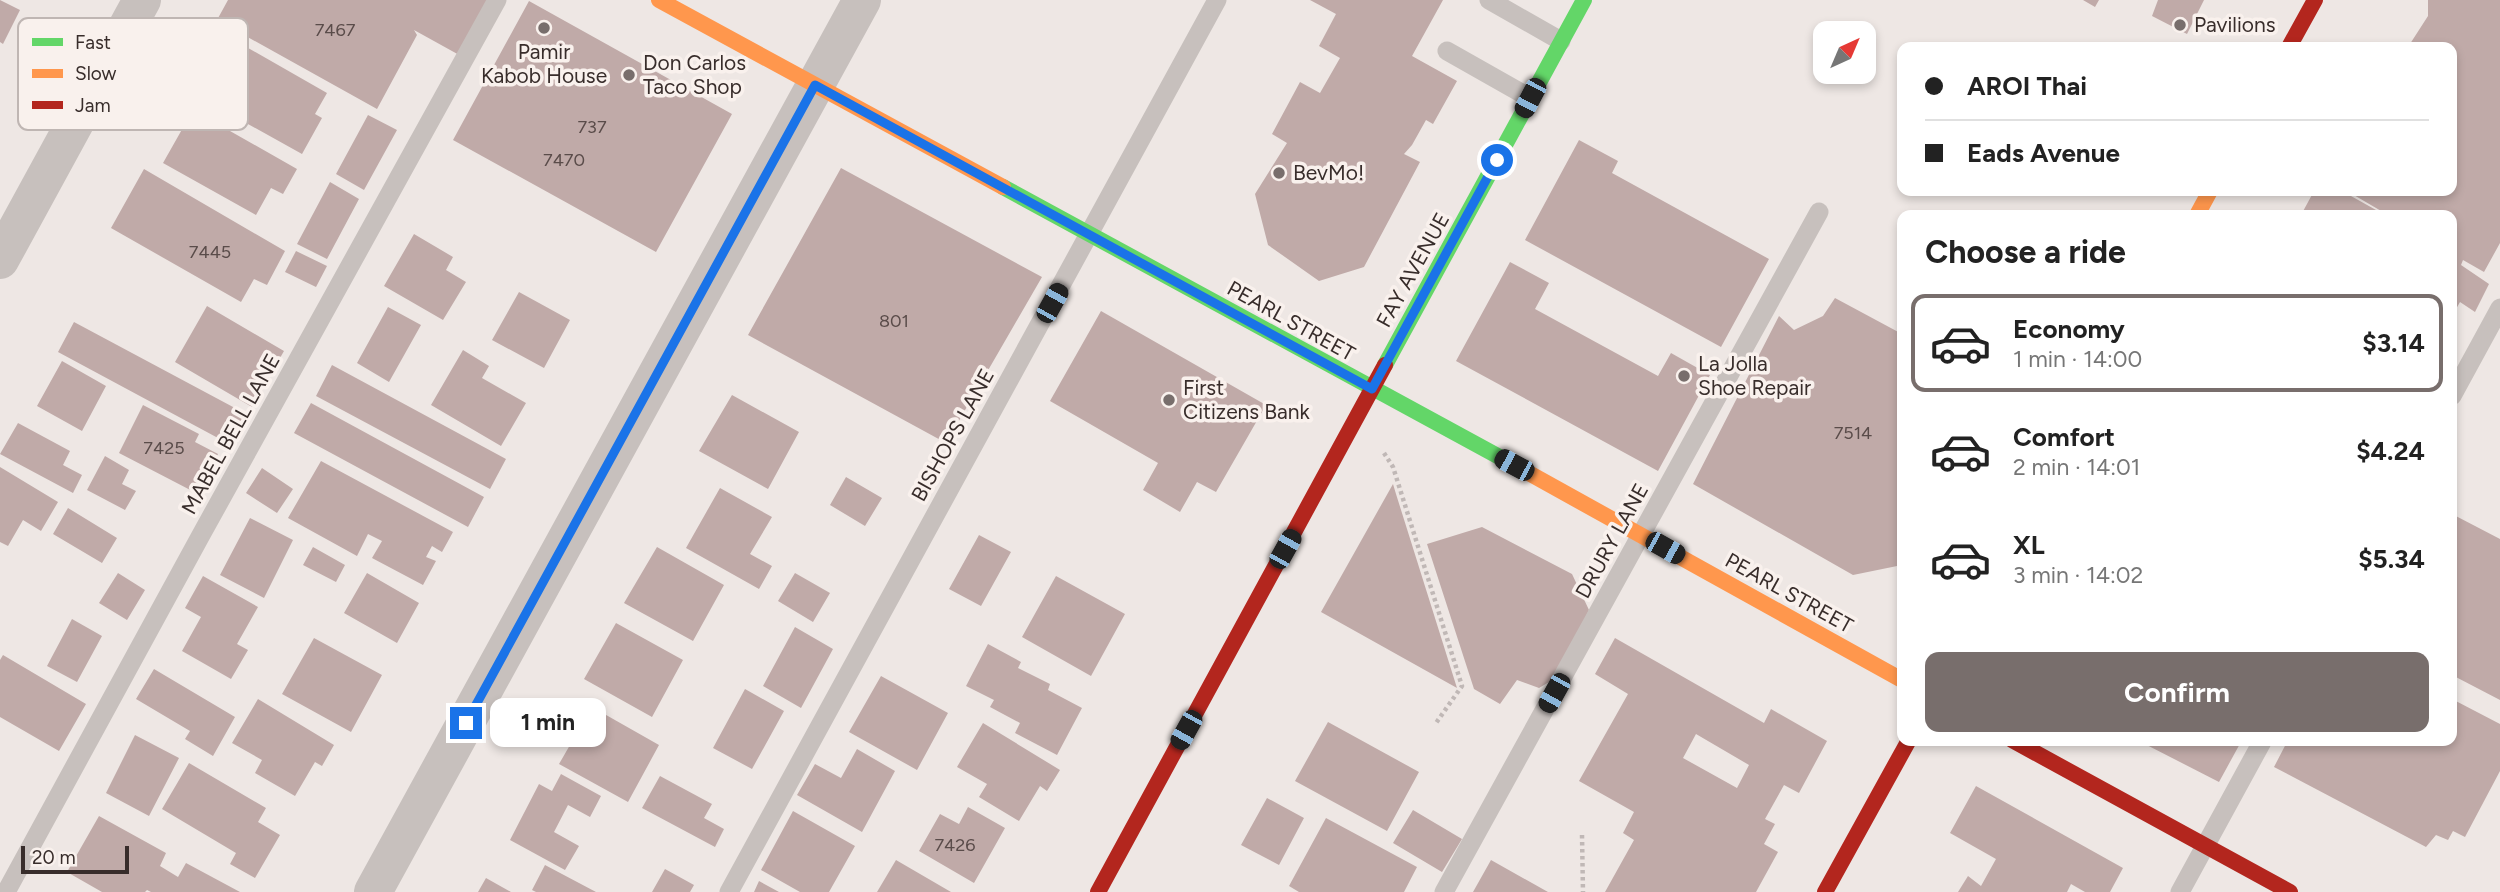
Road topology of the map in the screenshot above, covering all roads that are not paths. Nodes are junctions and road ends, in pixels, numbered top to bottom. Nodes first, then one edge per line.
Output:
1 (142, 0) edge
2 (497, 0) edge
3 (659, 0) edge
4 (862, 0) edge
5 (1217, 0) edge
6 (1489, 0) edge
7 (1584, 0) edge
8 (2315, 0) edge
9 (132, 18) edge
10 (1561, 41) junction
11 (2292, 42) edge
12 (1447, 51) dead end
13 (815, 85) junction
14 (1530, 98) junction
15 (71, 130) edge
16 (1819, 212) dead end
17 (1089, 235) junction
18 (0, 260) edge
19 (2500, 308) edge
20 (2457, 387) edge
21 (1372, 389) junction
22 (1642, 535) junction
23 (1897, 677) edge
24 (1906, 746) edge
25 (2023, 746) edge
26 (2260, 746) edge
27 (2205, 846) junction
28 (6, 892) edge
29 (373, 892) edge
30 (729, 892) edge
31 (1098, 892) edge
32 (1444, 892) edge
33 (1825, 892) edge
34 (2180, 892) edge
35 (2290, 892) edge

1 - 9 street
2 - 28 lane, MABEL BELL LANE
3 - 13 street, PEARL STREET
4 - 13 street
5 - 17 lane, BISHOPS LANE
6 - 10 lane
7 - 10 street, FAY AVENUE
8 - 11 street
10 - 14 street, FAY AVENUE
12 - 14 lane
13 - 17 street, PEARL STREET
13 - 29 street
14 - 21 street, FAY AVENUE
15 - 18 street
16 - 22 lane, DRURY LANE
17 - 21 street, PEARL STREET
17 - 30 lane, BISHOPS LANE
19 - 20 lane
21 - 22 street, PEARL STREET
21 - 31 street, FAY AVENUE
22 - 23 street, PEARL STREET
22 - 32 lane, DRURY LANE
24 - 33 street
25 - 27 street
26 - 27 lane
27 - 34 lane
27 - 35 street

